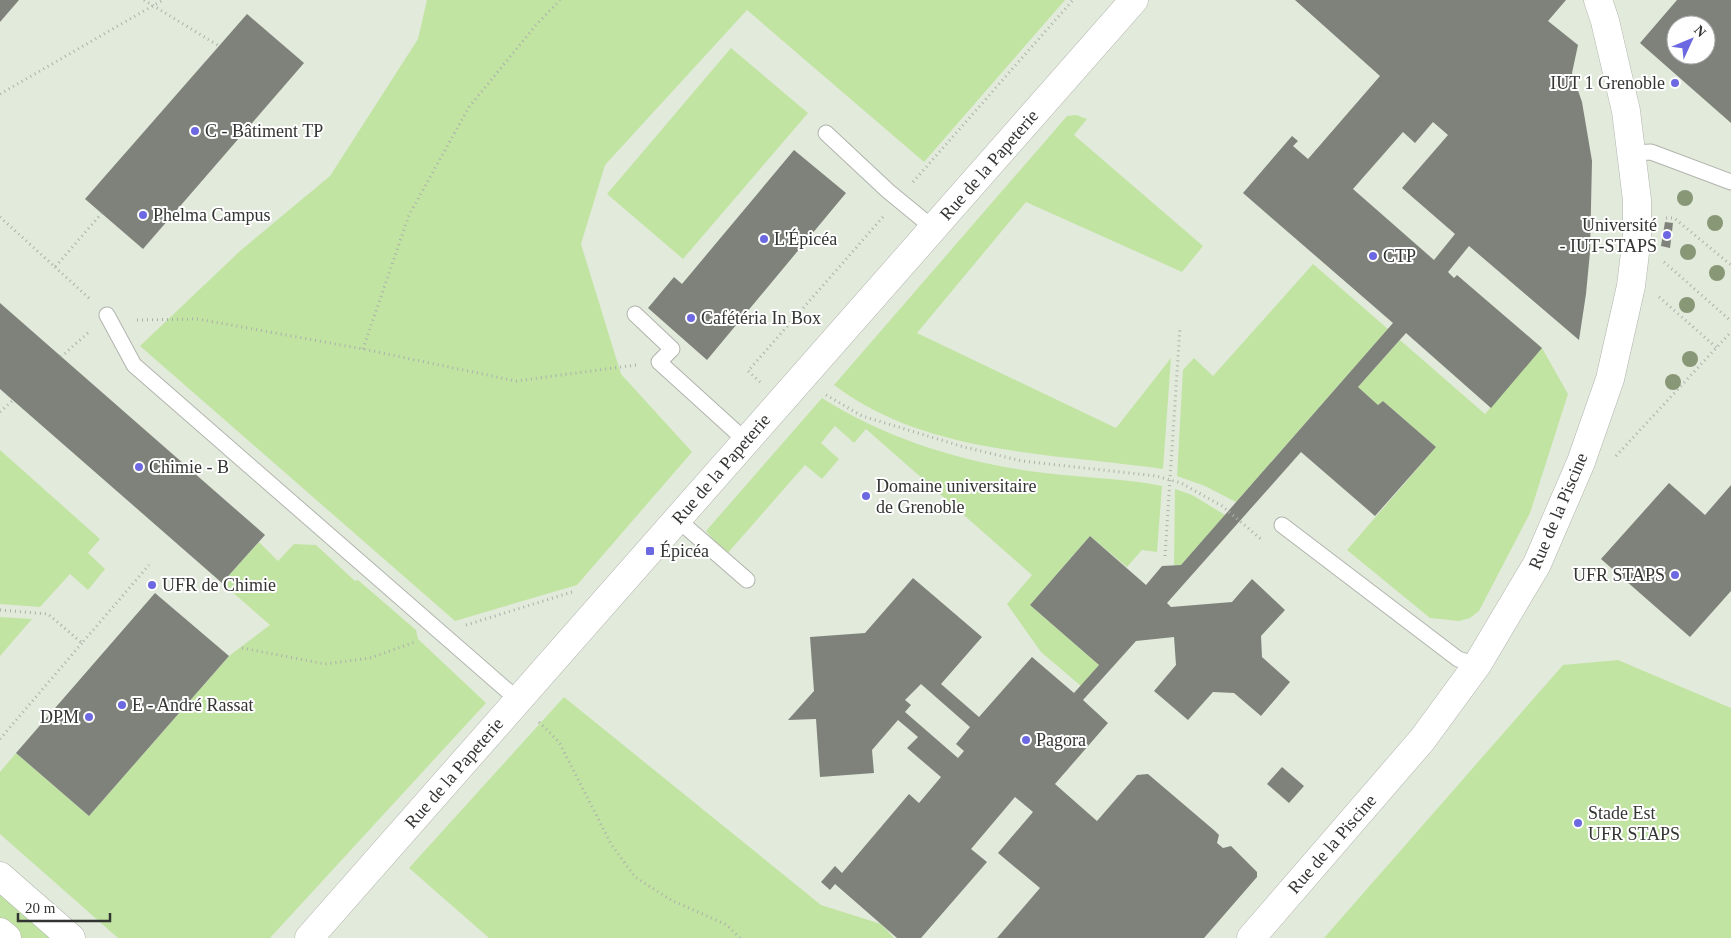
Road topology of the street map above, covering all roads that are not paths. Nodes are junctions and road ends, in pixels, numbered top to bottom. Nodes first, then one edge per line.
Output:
1 (1134, 0) edge
2 (1598, 0) edge
3 (826, 133) dead end
4 (1633, 153) junction
5 (1731, 182) edge
6 (933, 228) junction
7 (635, 314) dead end
8 (107, 315) road end
9 (746, 442) junction
10 (677, 519) junction
11 (1282, 525) dead end
12 (747, 580) dead end
13 (1477, 665) junction
14 (518, 700) junction
15 (0, 876) edge
16 (0, 932) edge
17 (7, 938) edge
18 (71, 938) edge
19 (309, 938) edge
20 (1251, 938) edge

1 - 6 street, Rue de la Papeterie
2 - 4 street, Rue de la Piscine
3 - 6 lane
4 - 5 lane
4 - 13 street, Rue de la Piscine
6 - 9 street, Rue de la Papeterie
7 - 9 lane
8 - 14 lane
9 - 10 street, Rue de la Papeterie
10 - 12 lane
10 - 14 street, Rue de la Papeterie
11 - 13 lane
13 - 20 street, Rue de la Piscine
14 - 19 street, Rue de la Papeterie
15 - 18 street
16 - 17 street

